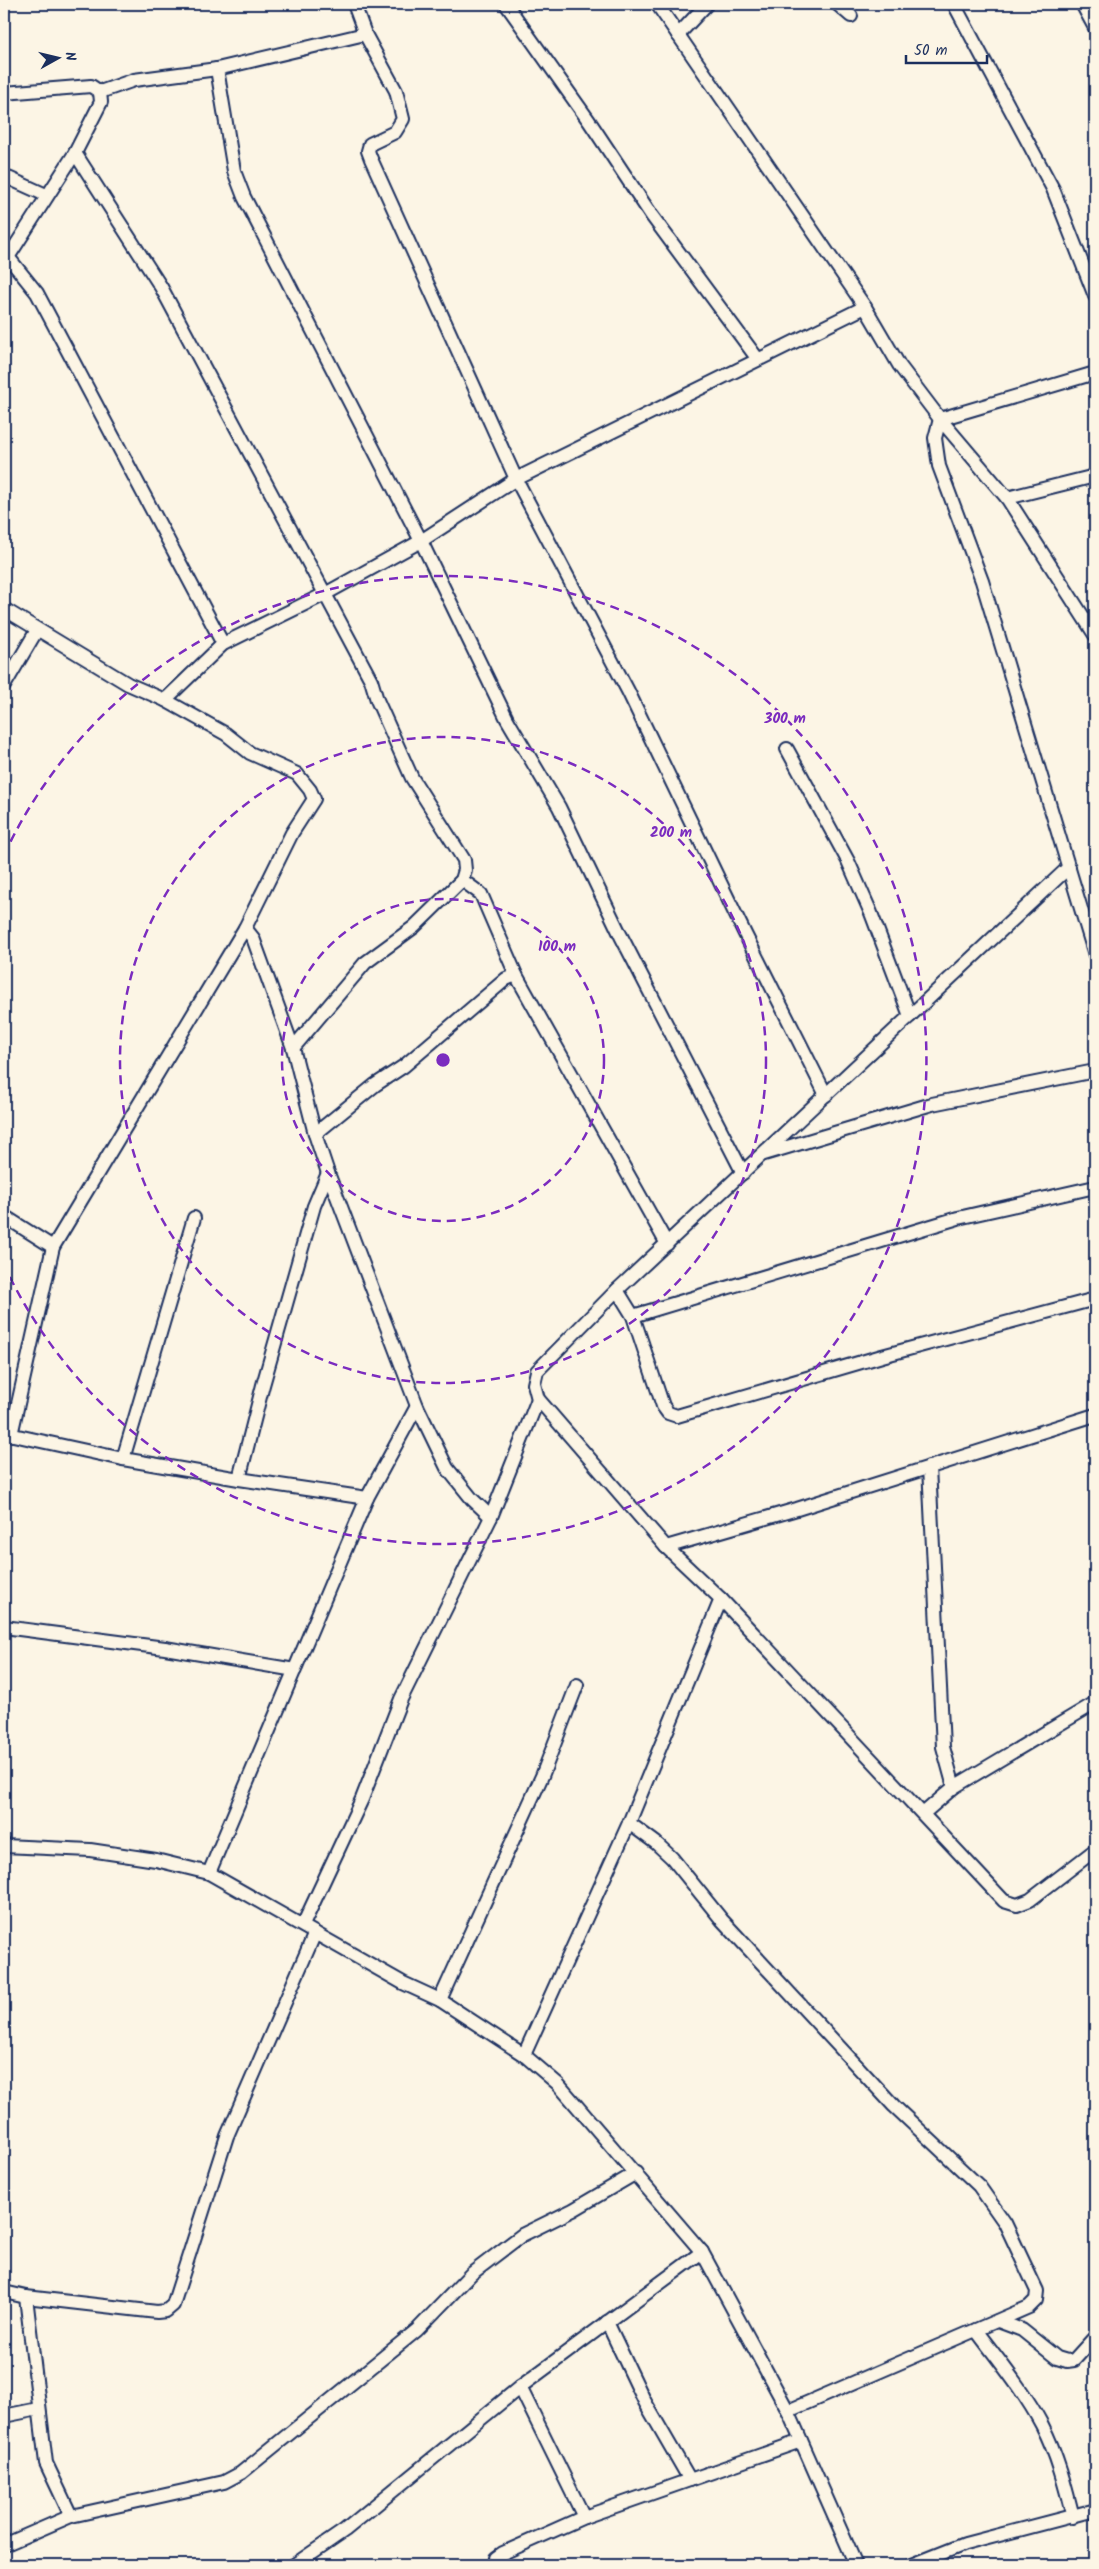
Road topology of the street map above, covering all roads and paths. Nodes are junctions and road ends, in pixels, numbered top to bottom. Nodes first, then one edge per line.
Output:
1 (354, 4) edge
2 (506, 4) edge
3 (657, 4) edge
4 (707, 4) edge
5 (837, 4) edge
6 (954, 4) edge
7 (1082, 4) edge
8 (851, 16) dead end
9 (1095, 28) edge
10 (365, 34) junction
11 (678, 35) junction
12 (217, 69) junction
13 (100, 92) junction
14 (4, 93) edge
15 (75, 153) junction
16 (4, 176) edge
17 (46, 195) junction
18 (6, 260) edge
19 (1095, 293) edge
20 (865, 307) junction
21 (757, 358) junction
22 (1095, 373) edge
23 (940, 419) junction
24 (1095, 476) edge
25 (516, 479) junction
26 (1007, 498) junction
27 (421, 541) junction
28 (325, 594) junction
29 (4, 609) edge
30 (37, 630) junction
31 (1095, 635) edge
32 (224, 644) junction
33 (4, 686) edge
34 (165, 700) junction
35 (787, 749) dead end
36 (1069, 867) junction
37 (462, 880) junction
38 (245, 928) junction
39 (1095, 955) edge
40 (516, 975) junction
41 (910, 1016) junction
42 (293, 1048) junction
43 (1095, 1071) edge
44 (826, 1095) junction
45 (315, 1134) junction
46 (762, 1155) junction
47 (328, 1173) junction
48 (743, 1173) junction
49 (1095, 1187) edge
50 (4, 1216) edge
51 (194, 1218) dead end
52 (667, 1244) junction
53 (53, 1247) junction
54 (617, 1290) junction
55 (1095, 1299) edge
56 (634, 1316) junction
57 (538, 1399) junction
58 (417, 1406) junction
59 (1095, 1415) edge
60 (8, 1434) edge
61 (123, 1459) junction
62 (929, 1468) junction
63 (239, 1480) junction
64 (367, 1498) junction
65 (491, 1518) junction
66 (666, 1547) junction
67 (721, 1599) junction
68 (4, 1626) edge
69 (295, 1670) junction
70 (577, 1685) dead end
71 (1095, 1703) edge
72 (954, 1788) junction
73 (924, 1813) junction
74 (629, 1824) junction
75 (4, 1846) edge
76 (1095, 1850) edge
77 (209, 1873) junction
78 (303, 1926) junction
79 (315, 1933) junction
80 (440, 2000) junction
81 (524, 2055) junction
82 (636, 2173) junction
83 (702, 2252) junction
84 (4, 2292) edge
85 (26, 2297) junction
86 (998, 2320) junction
87 (607, 2322) junction
88 (976, 2330) junction
89 (1095, 2337) edge
90 (520, 2387) junction
91 (38, 2409) junction
92 (788, 2411) junction
93 (4, 2416) edge
94 (801, 2441) junction
95 (690, 2480) junction
96 (1095, 2510) edge
97 (71, 2516) junction
98 (1073, 2516) junction
99 (584, 2517) junction
100 (4, 2545) edge
101 (294, 2565) edge
102 (495, 2565) edge
103 (856, 2565) edge
104 (912, 2565) edge

1 - 10 street
2 - 21 street
3 - 11 street
4 - 11 street
5 - 8 street
6 - 19 street
7 - 9 street
10 - 12 street
10 - 25 street
11 - 20 street
12 - 13 street
12 - 27 street
13 - 14 street
13 - 15 street
15 - 17 street
15 - 28 street
16 - 17 street
17 - 18 street
18 - 32 street
20 - 21 street
20 - 23 street
21 - 25 street
22 - 23 street
23 - 26 street
23 - 36 street
24 - 26 street
25 - 27 street
25 - 44 street
26 - 31 street
27 - 28 street
27 - 48 street
28 - 32 street
28 - 37 street
29 - 30 street
30 - 33 street
30 - 34 street
32 - 34 street
34 - 38 street
35 - 41 street
36 - 39 street
36 - 41 street
37 - 40 street
37 - 42 street
38 - 42 street
38 - 53 street
40 - 45 street
40 - 52 street
41 - 44 street
42 - 45 street
43 - 46 street
44 - 46 street
45 - 47 street
46 - 48 street
47 - 58 street
47 - 63 street
48 - 52 street
49 - 56 street
50 - 53 street
51 - 61 street
52 - 54 street
53 - 60 street
54 - 56 street
54 - 57 street
55 - 56 street
57 - 65 street
57 - 66 street
58 - 64 street
58 - 65 street
59 - 62 street
60 - 61 street
61 - 63 street
62 - 66 street
62 - 72 street
63 - 64 street
64 - 69 street
65 - 78 street
66 - 67 street
67 - 73 street
67 - 74 street
68 - 69 street
69 - 77 street
70 - 80 street
71 - 72 street
72 - 73 street
73 - 76 street
74 - 81 street
74 - 86 street
75 - 77 street
77 - 78 street
78 - 79 street
79 - 80 street
79 - 85 street
80 - 81 street
81 - 82 street
82 - 83 street
82 - 97 street
83 - 87 street
83 - 92 street
84 - 85 street
85 - 91 street
86 - 88 street
86 - 89 street
87 - 90 street
87 - 95 street
88 - 92 street
88 - 98 street
90 - 99 street
90 - 101 street
91 - 93 street
91 - 97 street
92 - 94 street
94 - 95 street
94 - 103 street
95 - 99 street
96 - 98 street
97 - 100 street
98 - 104 street
99 - 102 street

